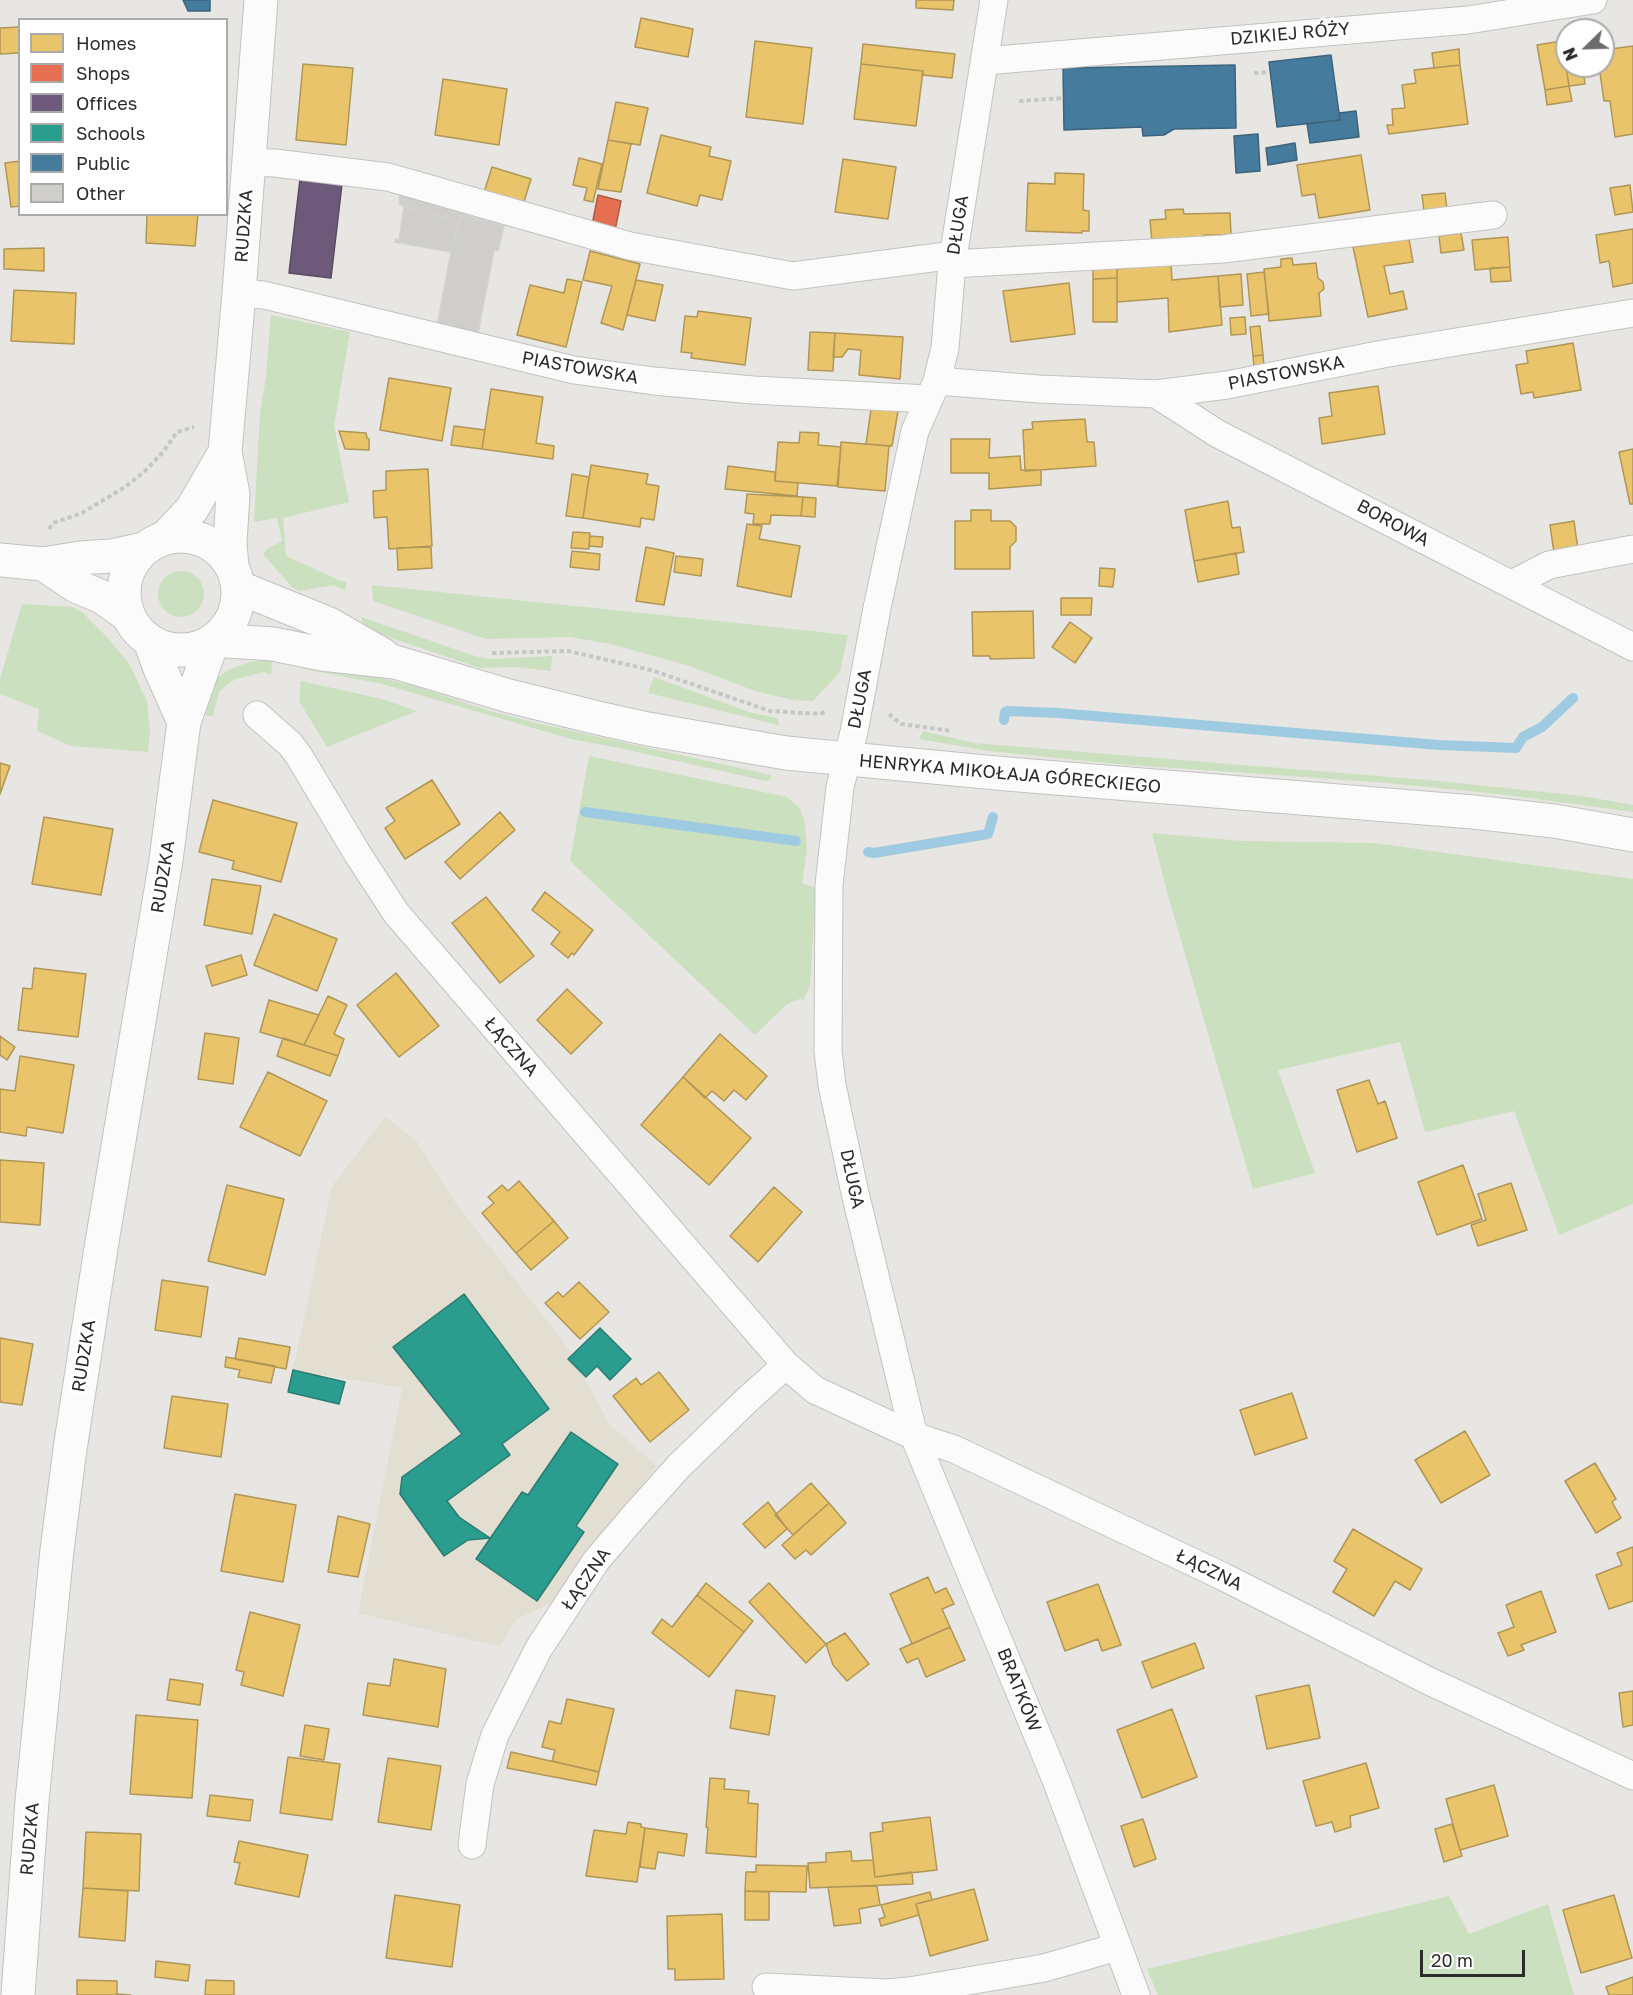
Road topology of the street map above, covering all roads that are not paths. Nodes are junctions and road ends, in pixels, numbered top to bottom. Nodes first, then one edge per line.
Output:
1 (261, 0) edge
2 (994, 0) edge
3 (1593, 0) edge
4 (985, 61) junction
5 (249, 162) junction
6 (1493, 215) dead end
7 (953, 260) junction
8 (239, 293) junction
9 (1633, 313) edge
10 (932, 390) junction
11 (1156, 394) junction
12 (225, 452) junction
13 (154, 543) junction
14 (1633, 549) edge
15 (45, 550) junction
16 (0, 560) edge
17 (235, 577) junction
18 (1512, 585) junction
19 (129, 616) junction
20 (213, 640) junction
21 (150, 641) junction
22 (1633, 647) edge
23 (395, 662) junction
24 (257, 716) dead end
25 (184, 722) junction
26 (847, 759) junction
27 (1633, 835) edge
28 (786, 1365) junction
29 (914, 1436) junction
30 (1633, 1776) edge
31 (472, 1845) dead end
32 (1117, 1947) junction
33 (766, 1987) dead end
34 (18, 1995) edge
35 (1136, 1995) edge

1 - 5 main road, RUDZKA
2 - 4 street, DŁUGA
3 - 4 street, DZIKIEJ RÓŻY
4 - 7 street, DŁUGA
5 - 7 street
5 - 8 main road, RUDZKA
6 - 7 street
7 - 10 street, DŁUGA
8 - 10 street, PIASTOWSKA
8 - 12 main road, RUDZKA
9 - 11 street, PIASTOWSKA
10 - 11 street, PIASTOWSKA
10 - 26 street, DŁUGA
11 - 18 street, BOROWA
12 - 13 main road, RUDZKA
12 - 17 main road, RUDZKA
13 - 15 main road
13 - 17 main road
13 - 19 main road
14 - 18 street
15 - 16 main road
15 - 19 main road
17 - 20 main road
17 - 23 main road, HENRYKA MIKOŁAJA GÓRECKIEGO
18 - 22 street, BOROWA
19 - 21 main road
20 - 21 main road
20 - 23 main road, HENRYKA MIKOŁAJA GÓRECKIEGO
20 - 25 main road, RUDZKA
21 - 25 main road
23 - 26 main road, HENRYKA MIKOŁAJA GÓRECKIEGO
24 - 28 street, ŁĄCZNA
25 - 34 main road, RUDZKA
26 - 27 main road, HENRYKA MIKOŁAJA GÓRECKIEGO
26 - 29 street, DŁUGA
28 - 29 street, ŁĄCZNA
28 - 31 street, ŁĄCZNA
29 - 30 street, ŁĄCZNA
29 - 32 street, BRATKÓW
32 - 33 street
32 - 35 street, BRATKÓW

